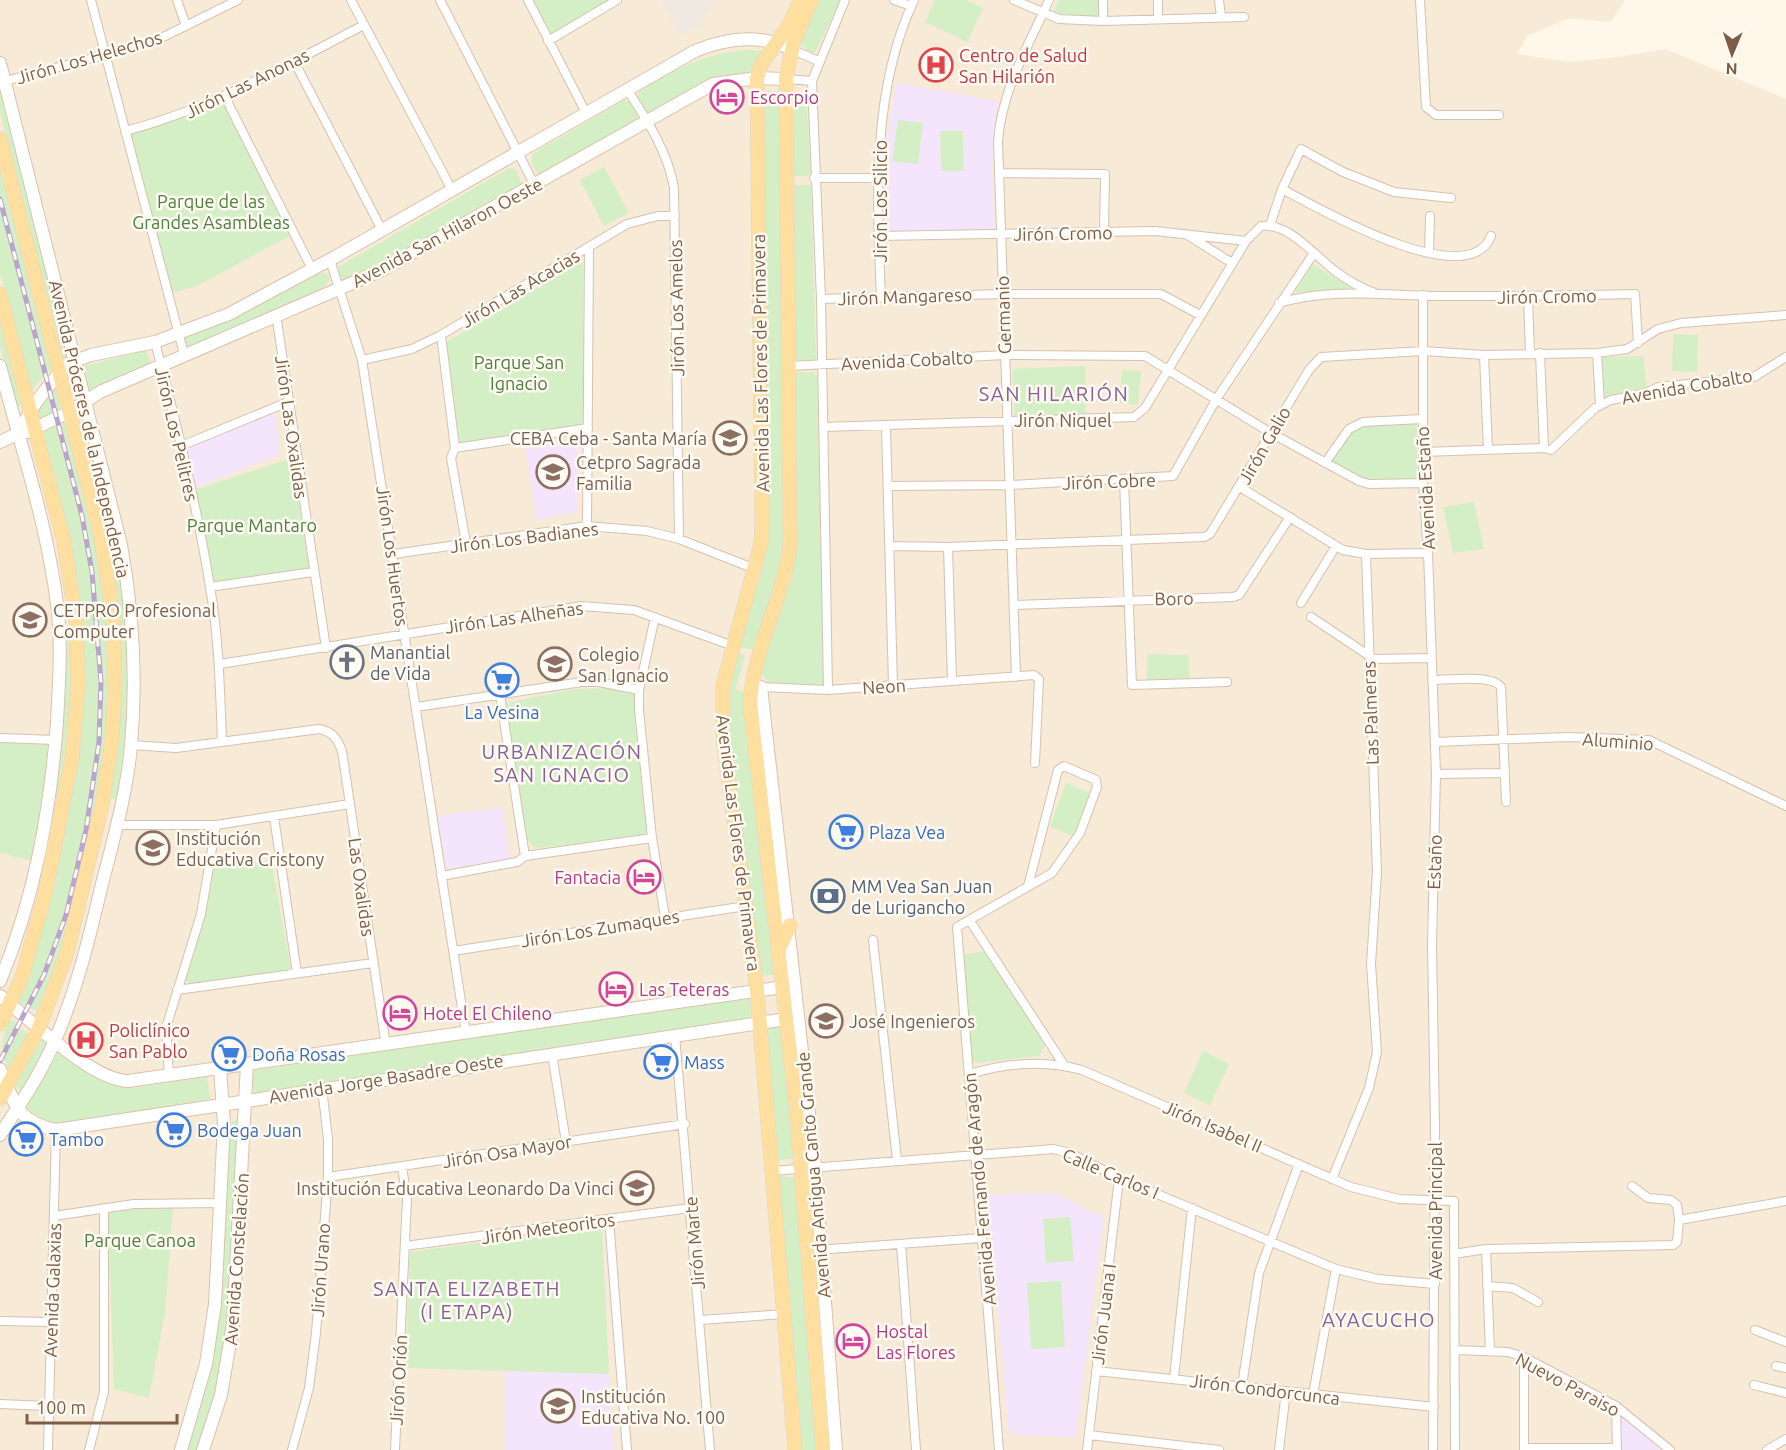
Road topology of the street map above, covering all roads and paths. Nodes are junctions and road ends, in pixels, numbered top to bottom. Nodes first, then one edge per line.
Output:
1 (91, 0) edge
2 (177, 0) edge
3 (238, 0) edge
4 (351, 0) edge
5 (440, 0) edge
6 (528, 0) edge
7 (617, 0) edge
8 (801, 0) edge
9 (812, 0) edge
10 (845, 0) edge
11 (894, 0) edge
12 (1014, 0) edge
13 (1049, 0) edge
14 (1103, 0) edge
15 (1158, 0) edge
16 (1219, 0) edge
17 (1420, 0) edge
18 (912, 3) edge
19 (1043, 14) junction
20 (1221, 17) junction
21 (1244, 17) dead end
22 (1158, 20) junction
23 (1103, 21) junction
24 (364, 25) junction
25 (186, 26) junction
26 (548, 40) junction
27 (777, 42) junction
28 (791, 49) junction
29 (106, 56) junction
30 (294, 61) junction
31 (818, 62) junction
32 (0, 63) edge
33 (757, 78) junction
34 (786, 79) junction
35 (5, 81) junction
36 (812, 81) junction
37 (627, 89) junction
38 (225, 97) junction
39 (586, 113) junction
40 (1499, 115) dead end
41 (648, 122) junction
42 (125, 131) junction
43 (0, 138) edge
44 (517, 153) junction
45 (999, 173) junction
46 (814, 178) junction
47 (877, 178) junction
48 (535, 186) junction
49 (1282, 189) junction
50 (452, 190) junction
51 (1451, 198) dead end
52 (675, 216) junction
53 (1430, 216) dead end
54 (1270, 225) junction
55 (382, 230) junction
56 (1001, 233) junction
57 (1104, 233) junction
58 (1187, 235) junction
59 (879, 236) junction
60 (1491, 236) dead end
61 (1246, 241) junction
62 (589, 247) junction
63 (1314, 253) junction
64 (1430, 253) junction
65 (330, 260) junction
66 (1232, 264) junction
67 (312, 269) junction
68 (341, 289) junction
69 (0, 294) edge
70 (1002, 294) junction
71 (1375, 294) junction
72 (1423, 296) junction
73 (881, 297) junction
74 (1528, 297) junction
75 (821, 299) junction
76 (1279, 303) junction
77 (276, 314) junction
78 (1200, 315) junction
79 (1786, 315) edge
80 (177, 334) junction
81 (441, 335) junction
82 (155, 342) junction
83 (1638, 344) junction
84 (1423, 351) junction
85 (1540, 353) junction
86 (1597, 353) junction
87 (184, 354) junction
88 (1530, 354) junction
89 (1484, 355) junction
90 (1005, 356) junction
91 (1786, 357) edge
92 (76, 360) junction
93 (362, 360) junction
94 (822, 364) junction
95 (161, 365) junction
96 (0, 366) edge
97 (789, 366) junction
98 (1168, 368) junction
99 (60, 370) junction
100 (1217, 399) junction
101 (85, 400) junction
102 (288, 402) junction
103 (1600, 404) junction
104 (71, 411) junction
105 (31, 413) junction
106 (1422, 419) junction
107 (1007, 420) junction
108 (886, 427) junction
109 (588, 428) junction
110 (823, 428) junction
111 (35, 430) junction
112 (1271, 433) junction
113 (17, 434) junction
114 (0, 442) edge
115 (181, 446) junction
116 (454, 448) junction
117 (1544, 448) junction
118 (1488, 450) junction
119 (1423, 452) junction
120 (1325, 463) junction
121 (1124, 480) junction
122 (1423, 483) junction
123 (1011, 485) junction
124 (888, 486) junction
125 (1240, 487) junction
126 (1290, 517) junction
127 (587, 526) junction
128 (680, 539) junction
129 (1127, 541) junction
130 (466, 543) junction
131 (1013, 545) junction
132 (890, 546) junction
133 (1336, 546) junction
134 (948, 547) junction
135 (394, 554) junction
136 (1366, 554) junction
137 (1428, 554) junction
138 (755, 569) junction
139 (313, 572) junction
140 (210, 587) junction
141 (1130, 599) junction
142 (1301, 603) dead end
143 (1015, 605) junction
144 (656, 617) junction
145 (1311, 617) dead end
146 (404, 633) junction
147 (733, 646) junction
148 (326, 648) junction
149 (1368, 655) junction
150 (1431, 658) junction
151 (220, 664) junction
152 (1016, 677) junction
153 (1432, 680) junction
154 (952, 681) junction
155 (1227, 682) dead end
156 (893, 685) junction
157 (757, 686) junction
158 (639, 690) junction
159 (828, 690) junction
160 (500, 696) junction
161 (416, 707) junction
162 (0, 738) edge
163 (1503, 739) junction
164 (55, 740) junction
165 (222, 742) junction
166 (1435, 742) junction
167 (131, 745) junction
168 (1035, 763) dead end
169 (1505, 773) junction
170 (1436, 774) junction
171 (1506, 802) dead end
172 (350, 804) junction
173 (1786, 806) edge
174 (274, 817) junction
175 (117, 825) junction
176 (216, 825) junction
177 (652, 838) junction
178 (525, 856) junction
179 (441, 876) junction
180 (1028, 886) junction
181 (746, 906) junction
182 (665, 917) junction
183 (970, 921) junction
184 (790, 925) junction
185 (873, 940) dead end
186 (779, 949) junction
187 (453, 951) junction
188 (373, 963) junction
189 (297, 973) junction
190 (0, 981) edge
191 (783, 987) junction
192 (177, 990) junction
193 (757, 990) junction
194 (5, 1000) edge
195 (786, 1019) junction
196 (759, 1023) junction
197 (0, 1024) edge
198 (39, 1028) junction
199 (466, 1034) junction
200 (675, 1035) junction
201 (55, 1041) junction
202 (1431, 1044) joint
203 (386, 1046) junction
204 (552, 1054) junction
205 (247, 1064) junction
206 (1064, 1065) junction
207 (220, 1068) junction
208 (0, 1069) edge
209 (970, 1074) junction
210 (169, 1076) junction
211 (7, 1086) junction
212 (322, 1088) junction
213 (0, 1099) edge
214 (247, 1099) junction
215 (224, 1103) junction
216 (18, 1108) junction
217 (685, 1124) junction
218 (56, 1130) junction
219 (0, 1135) edge
220 (566, 1142) junction
221 (975, 1154) junction
222 (897, 1160) junction
223 (1299, 1164) junction
224 (402, 1167) junction
225 (808, 1168) junction
226 (772, 1171) junction
227 (328, 1177) junction
228 (1119, 1178) junction
229 (1332, 1179) junction
230 (1632, 1186) dead end
231 (1435, 1200) junction
232 (1454, 1201) joint
233 (1786, 1201) edge
234 (220, 1203) junction
235 (104, 1208) junction
236 (690, 1208) junction
237 (1192, 1208) junction
238 (54, 1216) junction
239 (609, 1219) junction
240 (1679, 1220) junction
241 (981, 1238) junction
242 (1269, 1241) junction
243 (901, 1244) junction
244 (405, 1246) junction
245 (1486, 1249) junction
246 (814, 1250) junction
247 (1454, 1254) junction
248 (1336, 1269) junction
249 (1435, 1284) junction
250 (1487, 1286) junction
251 (1538, 1302) dead end
252 (784, 1314) junction
253 (700, 1320) junction
254 (0, 1321) edge
255 (51, 1322) junction
256 (1755, 1330) dead end
257 (1786, 1342) edge
258 (1455, 1350) junction
259 (1490, 1351) junction
260 (1524, 1357) junction
261 (1776, 1366) dead end
262 (1786, 1368) edge
263 (1096, 1371) junction
264 (1174, 1378) junction
265 (1754, 1385) dead end
266 (1242, 1386) junction
267 (1286, 1391) junction
268 (1786, 1393) edge
269 (1313, 1394) junction
270 (0, 1404) edge
271 (48, 1406) junction
272 (1616, 1406) junction
273 (1434, 1407) junction
274 (1089, 1435) junction
275 (1786, 1439) edge
276 (1524, 1449) edge
277 (1617, 1449) edge
278 (48, 1450) edge
279 (90, 1450) edge
280 (181, 1450) edge
281 (203, 1450) edge
282 (292, 1450) edge
283 (395, 1450) edge
284 (627, 1450) edge
285 (710, 1450) edge
286 (795, 1450) edge
287 (823, 1450) edge
288 (836, 1450) edge
289 (916, 1450) edge
290 (999, 1450) edge
291 (1087, 1450) edge
292 (1219, 1450) edge
293 (1280, 1450) edge
294 (1433, 1450) edge
295 (1455, 1450) edge
296 (1670, 1450) edge
297 (1767, 1450) edge

1 - 29 street, Jirón Los Pelitres
2 - 25 street
3 - 25 street, Jirón Los Helechos
4 - 24 street
5 - 44 street
6 - 26 street
7 - 26 street
8 - 27 main road, Avenida Las Flores de Primavera
9 - 28 main road, Avenida Las Flores de Primavera
10 - 31 street
11 - 18 street
12 - 19 street
13 - 19 street, Germanio
14 - 23 street
15 - 22 street
16 - 20 street
17 - 40 street
18 - 47 street, Jirón Los Silicio
19 - 23 street
19 - 45 street, Germanio
20 - 21 street
20 - 22 street
22 - 23 street
24 - 30 street, Jirón Las Anonas
24 - 50 street
25 - 29 street, Jirón Los Helechos
26 - 39 street
27 - 28 main road, Avenida San Hilaron Oeste
27 - 33 main road, Avenida Las Flores de Primavera
27 - 37 main road, Avenida San Hilaron Oeste
28 - 31 street, Avenida San Hilaron Oeste
28 - 34 main road, Avenida Las Flores de Primavera
29 - 35 street, Jirón Los Helechos
29 - 42 street, Jirón Los Pelitres
30 - 38 street, Jirón Las Anonas
30 - 55 street
31 - 36 street
32 - 35 main road, Avenida Próceres de la Independencia
33 - 34 main road, Avenida San Hilaron Oeste
33 - 41 main road, Avenida San Hilaron Oeste
33 - 138 main road, Avenida Las Flores de Primavera
34 - 36 street, Avenida San Hilaron Oeste
34 - 97 main road, Avenida Las Flores de Primavera
35 - 92 main road, Avenida Próceres de la Independencia
36 - 46 street
37 - 39 main road, Avenida San Hilaron Oeste
37 - 41 street, Jirón Los Amelos
38 - 42 street, Jirón Las Anonas
38 - 67 street
39 - 44 main road, Avenida San Hilaron Oeste
41 - 48 main road, Avenida San Hilaron Oeste
41 - 52 street, Jirón Los Amelos
42 - 80 street, Jirón Los Pelitres
43 - 99 main road, Avenida Próceres de la Independencia
44 - 48 street
44 - 50 main road, Avenida San Hilaron Oeste
45 - 56 street, Germanio
45 - 57 street
46 - 47 street
46 - 75 street
47 - 59 street, Jirón Los Silicio
48 - 68 main road, Avenida San Hilaron Oeste
49 - 51 street
49 - 54 street
49 - 64 street
50 - 55 main road, Avenida San Hilaron Oeste
52 - 62 street, Jirón Las Acacias
52 - 128 street, Jirón Los Amelos
53 - 64 street
54 - 61 street, Jirón Niquel
54 - 63 street
55 - 65 main road, Avenida San Hilaron Oeste
56 - 57 street, Jirón Cromo
56 - 59 street, Jirón Cromo
56 - 70 street, Germanio
57 - 58 street, Jirón Cromo
58 - 61 street, Jirón Cromo
58 - 66 street
59 - 73 street, Jirón Los Silicio
60 - 64 street
61 - 66 street, Jirón Niquel
62 - 81 street, Jirón Las Acacias
62 - 109 street
63 - 71 street
63 - 76 street, Jirón Cobre
65 - 67 main road, Avenida San Hilaron Oeste
65 - 68 street, Jirón Los Huertos
66 - 78 street, Jirón Niquel
67 - 80 main road, Avenida San Hilaron Oeste
68 - 77 main road, Avenida San Hilaron Oeste
68 - 93 street, Jirón Los Huertos
69 - 105 main road
70 - 73 street, Jirón Mangareso
70 - 78 street, Jirón Mangareso
70 - 90 street, Germanio
71 - 72 street, Jirón Cromo
71 - 76 street, Jirón Cromo
72 - 74 street, Jirón Cromo
72 - 84 street, Avenida Estaño
73 - 75 street, Jirón Mangareso
74 - 83 street, Jirón Cromo
74 - 88 street
75 - 94 street
76 - 100 street, Jirón Cobre
77 - 87 main road, Avenida San Hilaron Oeste
77 - 102 street, Jirón Las Oxalidas
78 - 98 street, Jirón Niquel
79 - 83 street
80 - 82 main road, Avenida San Hilaron Oeste
80 - 87 street, Jirón Los Pelitres
81 - 93 street, Jirón Las Acacias
81 - 116 street
82 - 92 main road, Avenida San Hilaron Oeste
82 - 95 street, Jirón Los Pelitres
83 - 86 street, Jirón Galio
84 - 89 street, Jirón Galio
84 - 106 street, Avenida Estaño
84 - 112 street, Jirón Galio
85 - 86 street, Jirón Galio
85 - 88 street, Jirón Galio
85 - 117 street
86 - 103 street
87 - 95 main road, Avenida San Hilaron Oeste
88 - 89 street, Jirón Galio
89 - 118 street
90 - 94 street, Avenida Cobalto
90 - 98 street, Avenida Cobalto
90 - 107 street, Germanio
91 - 103 street, Avenida Cobalto
92 - 99 main road, Avenida San Hilaron Oeste
92 - 101 main road, Avenida Próceres de la Independencia
93 - 135 street, Jirón Los Huertos
94 - 97 street, Avenida Cobalto
94 - 110 street
95 - 101 main road, Avenida San Hilaron Oeste
95 - 115 street, Jirón Los Pelitres
96 - 113 main road
97 - 157 main road, Avenida Las Flores de Primavera
98 - 100 street, Avenida Cobalto
98 - 107 street, Jirón Niquel
99 - 104 main road, Avenida Próceres de la Independencia
99 - 105 main road
100 - 112 street, Avenida Cobalto
100 - 121 street, Jirón Cobre
101 - 104 main road, Avenida San Hilaron Oeste
101 - 167 main road, Avenida Próceres de la Independencia
102 - 115 street
102 - 139 street, Jirón Las Oxalidas
103 - 117 street, Avenida Cobalto
104 - 111 main road, Avenida San Hilaron Oeste
104 - 198 main road, Avenida Próceres de la Independencia
105 - 111 main road
105 - 113 main road
106 - 119 street, Avenida Estaño
106 - 120 street
107 - 108 street, Jirón Niquel
107 - 123 street, Germanio
108 - 110 street, Jirón Niquel
108 - 124 street
109 - 116 street
109 - 127 street
110 - 159 street
111 - 113 main road, Avenida San Hilaron Oeste
111 - 194 main road
112 - 120 street, Avenida Cobalto
112 - 125 street, Jirón Galio
113 - 114 main road, Avenida San Hilaron Oeste
113 - 164 main road
115 - 140 street, Jirón Los Pelitres
116 - 130 street
117 - 118 street, Avenida Cobalto
118 - 119 street, Avenida Cobalto
119 - 122 street, Avenida Estaño
120 - 122 street, Avenida Cobalto
121 - 123 street, Jirón Cobre
121 - 129 street
122 - 137 street, Avenida Estaño
123 - 124 street, Jirón Cobre
123 - 131 street, Germanio
124 - 132 street
125 - 126 street
125 - 129 street, Jirón Galio
126 - 133 street
126 - 141 street, Boro
127 - 128 street, Jirón Los Badianes
127 - 130 street, Jirón Los Badianes
128 - 138 street, Jirón Los Badianes
129 - 131 street, Jirón Galio
129 - 141 street
130 - 135 street, Jirón Los Badianes
131 - 134 street, Jirón Galio
131 - 143 street, Germanio
132 - 134 street, Jirón Galio
132 - 156 street
133 - 136 street
133 - 142 street
134 - 154 street
135 - 146 street, Jirón Los Huertos
136 - 137 street
136 - 149 street, Las Palmeras
137 - 150 street, Avenida Estaño
138 - 147 main road, Avenida Las Flores de Primavera
139 - 140 street
139 - 148 street, Jirón Las Oxalidas
140 - 151 street, Jirón Los Pelitres
141 - 143 street, Boro
141 - 155 street
143 - 152 street, Germanio
144 - 146 street, Jirón Las Alheñas
144 - 147 street, Jirón Las Alheñas
144 - 158 street
145 - 149 street
146 - 148 street, Jirón Las Alheñas
146 - 161 street, Jirón Los Huertos
147 - 181 main road, Avenida Las Flores de Primavera
148 - 151 street, Jirón Las Alheñas
149 - 150 street
149 - 229 street, Las Palmeras
150 - 153 street, Avenida Estaño
151 - 165 street, Jirón Los Pelitres
152 - 154 street, Neon
152 - 168 street
153 - 163 street
153 - 166 street, Estaño
154 - 156 street, Neon
156 - 159 street, Neon
157 - 159 street, Neon
157 - 184 main road, Avenida Antigua Canto Grande
157 - 186 main road, Avenida Las Flores de Primavera
158 - 160 street
158 - 177 street
160 - 161 street
160 - 178 street
161 - 179 street, Jirón Los Huertos
162 - 164 street
163 - 166 street, Aluminio
163 - 169 street
163 - 173 street, Aluminio
164 - 190 main road
165 - 167 street
165 - 172 street, Las Oxalidas
166 - 170 street, Estaño
167 - 175 main road, Avenida Próceres de la Independencia
169 - 170 street
169 - 171 street
170 - 202 street, Estaño
172 - 174 street
172 - 188 street, Las Oxalidas
174 - 176 street
174 - 189 street
175 - 176 street
175 - 201 main road, Avenida Próceres de la Independencia
176 - 192 street
177 - 178 street
177 - 182 street
178 - 179 street
179 - 187 street, Jirón Los Huertos
180 - 180 street
180 - 183 street
181 - 182 street, Jirón Los Zumaques
181 - 193 main road, Avenida Las Flores de Primavera
182 - 187 street, Jirón Los Zumaques
183 - 206 street
183 - 209 street, Avenida Fernando de Aragón
184 - 186 main road
184 - 225 main road, Avenida Antigua Canto Grande
185 - 222 street
186 - 191 main road, Avenida Las Flores de Primavera
187 - 199 street, Jirón Los Huertos
188 - 189 street
188 - 203 street, Las Oxalidas
189 - 192 street
191 - 193 main road, Avenida Jorge Basadre Oeste
191 - 195 main road, Avenida Las Flores de Primavera
192 - 210 street
193 - 196 main road, Avenida Las Flores de Primavera
193 - 199 main road, Avenida Jorge Basadre Oeste
194 - 197 main road
194 - 198 main road, Avenida Jorge Basadre Oeste
195 - 196 main road, Avenida Jorge Basadre Oeste
195 - 225 main road, Avenida Las Flores de Primavera
196 - 200 main road, Avenida Jorge Basadre Oeste
196 - 226 main road, Avenida Las Flores de Primavera
198 - 201 main road, Avenida Jorge Basadre Oeste
198 - 211 main road, Avenida Próceres de la Independencia
199 - 203 main road, Avenida Jorge Basadre Oeste
200 - 204 main road, Avenida Jorge Basadre Oeste
200 - 217 street, Jirón Marte
201 - 210 main road, Avenida Jorge Basadre Oeste
201 - 216 main road, Avenida Próceres de la Independencia
202 - 231 street, Avenida Principal
203 - 205 main road, Avenida Jorge Basadre Oeste
204 - 212 main road, Avenida Jorge Basadre Oeste
204 - 220 street
205 - 207 main road, Avenida Jorge Basadre Oeste
205 - 214 main road, Avenida Constelación
206 - 209 street, Jirón Isabel II
206 - 223 street, Jirón Isabel II
207 - 210 main road, Avenida Jorge Basadre Oeste
207 - 215 main road, Avenida Constelación
208 - 211 main road, Avenida Jorge Basadre Oeste
209 - 221 street, Avenida Fernando de Aragón
211 - 213 main road, Avenida Próceres de la Independencia
211 - 216 main road, Avenida Jorge Basadre Oeste
212 - 214 main road, Avenida Jorge Basadre Oeste
212 - 227 street, Jirón Urano
214 - 215 main road, Avenida Jorge Basadre Oeste
214 - 281 main road, Avenida Constelación
215 - 218 main road, Avenida Jorge Basadre Oeste
215 - 234 main road, Avenida Constelación
216 - 218 main road, Avenida Jorge Basadre Oeste
216 - 219 main road, Avenida Próceres de la Independencia
217 - 220 street, Jirón Osa Mayor
217 - 236 street, Jirón Marte
218 - 238 street, Avenida Galaxias
220 - 224 street, Jirón Osa Mayor
221 - 222 street, Calle Carlos I
221 - 228 street, Calle Carlos I
221 - 241 street, Avenida Fernando de Aragón
222 - 225 street, Calle Carlos I
223 - 229 street, Jirón Isabel II
223 - 242 street
224 - 227 street, Jirón Osa Mayor
224 - 244 street, Jirón Orión
225 - 226 street, Calle Carlos I
225 - 246 main road, Avenida Las Flores de Primavera
226 - 252 main road, Avenida Las Flores de Primavera
227 - 282 street, Jirón Urano
228 - 237 street, Calle Carlos I
228 - 263 street, Jirón Juana I
229 - 231 street, Jirón Isabel II
230 - 240 street
231 - 232 street, Jirón Isabel II
231 - 249 street, Avenida Principal
232 - 247 street, Avenida Principal
233 - 240 street
234 - 235 street
234 - 280 main road, Avenida Constelación
235 - 238 street
235 - 279 street
236 - 239 street, Jirón Meteoritos
236 - 253 street, Jirón Marte
237 - 242 street, Calle Carlos I
237 - 264 street
238 - 255 street, Avenida Galaxias
239 - 244 street, Jirón Meteoritos
239 - 284 street
240 - 245 street
241 - 243 street
241 - 290 street, Avenida Fernando de Aragón
242 - 248 street, Calle Carlos I
242 - 266 street
243 - 246 street
243 - 289 street
244 - 283 street, Jirón Orión
245 - 247 street
245 - 250 street
246 - 287 main road, Avenida Las Flores de Primavera
246 - 288 main road, Avenida Antigua Canto Grande
247 - 258 street, Avenida Principal
248 - 249 street, Calle Carlos I
248 - 269 street
249 - 273 street, Avenida Principal
250 - 251 street
250 - 259 street
252 - 253 street
252 - 286 main road, Avenida Las Flores de Primavera
253 - 285 street, Jirón Marte
254 - 255 street
255 - 271 street, Avenida Galaxias
256 - 257 street
258 - 259 street, Nuevo Paraiso
258 - 295 street, Avenida Principal
259 - 260 street, Nuevo Paraiso
260 - 272 street, Nuevo Paraiso
260 - 276 street
261 - 262 street
263 - 264 street, Jirón Condorcunca
263 - 274 street, Jirón Juana I
264 - 266 street, Jirón Condorcunca
265 - 268 street
266 - 267 street, Jirón Condorcunca
267 - 269 street, Jirón Condorcunca
267 - 293 street
269 - 273 street, Jirón Condorcunca
270 - 271 street
271 - 278 street, Avenida Galaxias
272 - 277 street
272 - 296 street, Nuevo Paraiso
273 - 294 street, Avenida Principal
274 - 291 street, Jirón Juana I
274 - 292 street
275 - 297 street
276 - 277 street

